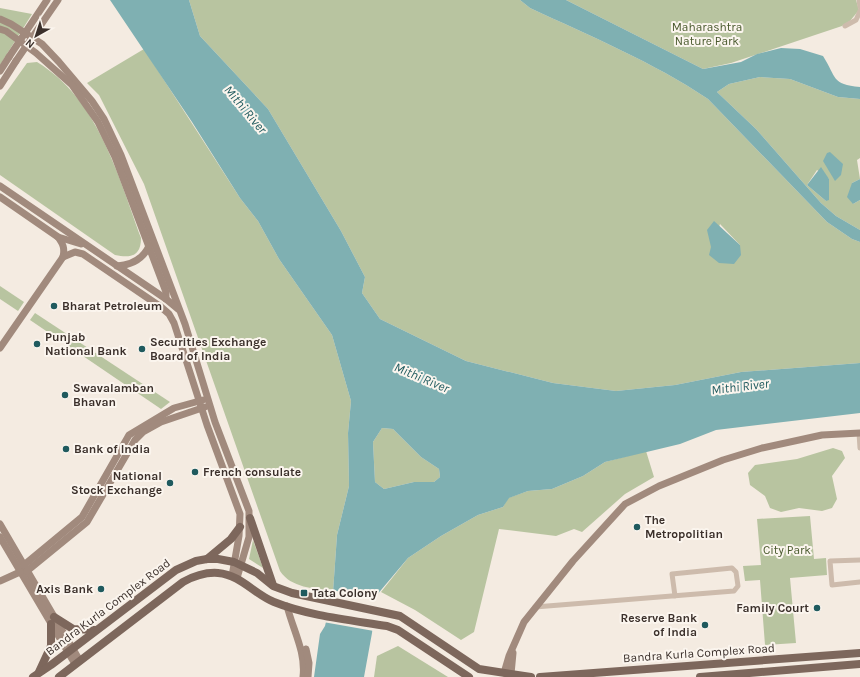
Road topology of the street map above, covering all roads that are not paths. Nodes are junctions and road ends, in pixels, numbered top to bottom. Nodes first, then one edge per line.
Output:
1 (47, 0) edge
2 (58, 0) edge
3 (859, 0) edge
4 (860, 7) edge
5 (860, 11) edge
6 (0, 19) edge
7 (845, 26) dead end
8 (0, 29) edge
9 (42, 44) junction
10 (36, 53) junction
11 (0, 71) edge
12 (0, 86) edge
13 (0, 186) edge
14 (0, 197) edge
15 (58, 237) junction
16 (88, 246) junction
17 (149, 246) junction
18 (63, 257) junction
19 (118, 266) junction
20 (166, 299) junction
21 (179, 311) junction
22 (0, 348) edge
23 (210, 402) junction
24 (200, 404) junction
25 (860, 435) edge
26 (860, 448) edge
27 (250, 518) junction
28 (0, 524) edge
29 (240, 527) junction
30 (0, 537) edge
31 (207, 559) junction
32 (860, 560) edge
33 (238, 564) junction
34 (24, 569) junction
35 (234, 577) junction
36 (0, 581) edge
37 (860, 582) edge
38 (273, 586) junction
39 (675, 596) junction
40 (290, 606) junction
41 (535, 607) junction
42 (53, 621) junction
43 (95, 630) junction
44 (70, 650) junction
45 (305, 653) junction
46 (860, 653) edge
47 (77, 662) junction
48 (860, 664) edge
49 (508, 674) junction
50 (35, 676) edge
51 (59, 677) edge
52 (303, 677) edge
53 (308, 677) edge
54 (469, 677) edge
55 (531, 677) edge
56 (540, 677) edge
57 (700, 677) edge

1 - 11 main road, bridge
2 - 12 main road, bridge
3 - 4 street
5 - 7 street
6 - 9 main road
8 - 10 main road
9 - 10 main road
9 - 21 main road
10 - 17 main road
13 - 16 main road
14 - 15 main road
15 - 16 main road
15 - 18 main road
16 - 19 main road
17 - 19 main road
17 - 20 main road
18 - 22 main road
18 - 24 main road
19 - 20 main road
20 - 21 main road
21 - 23 main road
23 - 24 main road
23 - 27 main road
24 - 29 main road
24 - 34 main road
25 - 26 street
25 - 41 main road
27 - 33 main road
27 - 38 main road
28 - 34 main road
29 - 31 main road
29 - 33 main road
30 - 34 main road
31 - 33 main road, Bandra Kurla Complex Road
31 - 43 main road, Bandra Kurla Complex Road
32 - 37 street
33 - 35 main road
33 - 38 main road, Bandra Kurla Complex Road
34 - 36 main road
34 - 42 main road
35 - 40 main road, Bandra Kurla Complex Road
35 - 47 main road, Bandra Kurla Complex Road
38 - 49 main road, Bandra Kurla Complex Road
39 - 39 street
39 - 41 street
40 - 45 main road
40 - 54 main road, Bandra Kurla Complex Road
41 - 49 main road
42 - 43 main road
42 - 44 main road
42 - 50 main road
43 - 44 main road, Bandra Kurla Complex Road
44 - 47 main road
44 - 50 main road, Bandra Kurla Complex Road
45 - 52 main road
45 - 53 main road
46 - 56 main road, Bandra Kurla Complex Road
47 - 51 main road, Bandra Kurla Complex Road
48 - 57 main road, Bandra Kurla Complex Road
49 - 55 main road, Bandra Kurla Complex Road

